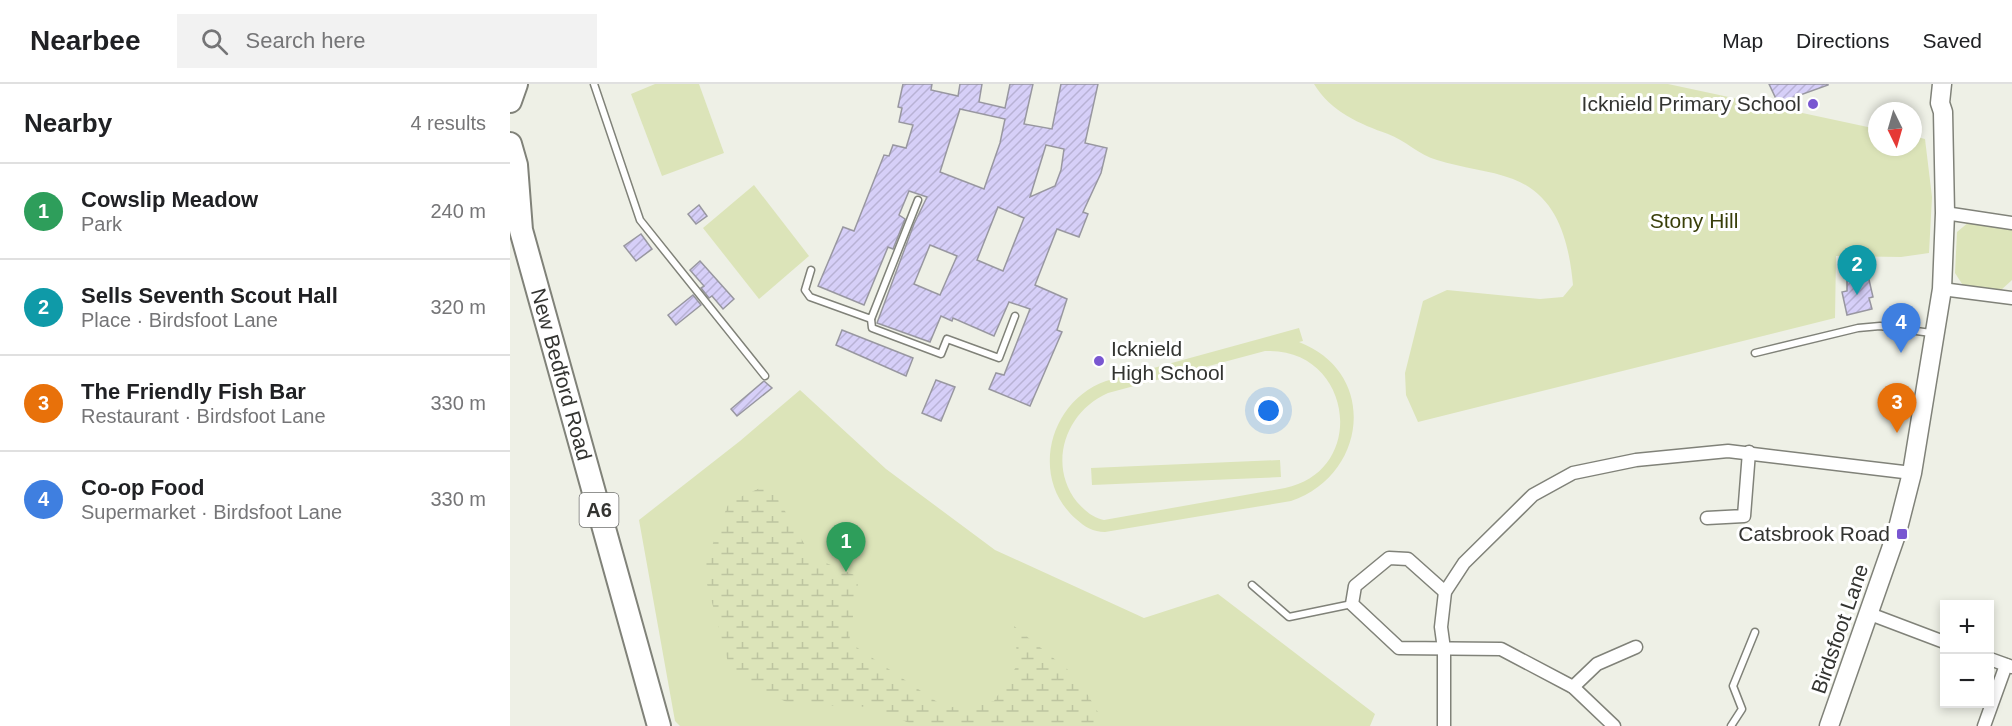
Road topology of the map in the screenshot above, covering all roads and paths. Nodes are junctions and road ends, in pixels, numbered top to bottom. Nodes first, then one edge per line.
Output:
1 (516, 84) edge
2 (594, 84) edge
3 (1942, 84) edge
4 (510, 101) edge
5 (510, 144) edge
6 (918, 200) dead end
7 (1945, 213) junction
8 (516, 222) edge
9 (2012, 223) edge
10 (811, 270) dead end
11 (1942, 289) junction
12 (2012, 298) edge
13 (1015, 316) dead end
14 (871, 319) junction
15 (1935, 333) junction
16 (1755, 353) dead end
17 (765, 376) dead end
18 (1749, 452) junction
19 (1912, 473) junction
20 (1707, 518) dead end
21 (1252, 585) dead end
22 (1445, 592) junction
23 (1352, 604) junction
24 (1870, 614) junction
25 (1755, 632) dead end
26 (1940, 640) edge
27 (1636, 647) dead end
28 (1444, 649) junction
29 (1994, 661) edge
30 (2009, 666) edge
31 (1573, 687) junction
32 (659, 726) edge
33 (1444, 726) edge
34 (1614, 726) edge
35 (1731, 726) edge
36 (1829, 726) edge
37 (1984, 726) edge

1 - 4 highway
2 - 17 lane
3 - 7 street, Birdsfoot Lane
5 - 8 highway, New Bedford Road / A6
6 - 14 lane
7 - 9 street
7 - 11 street, Birdsfoot Lane
8 - 32 highway, New Bedford Road / A6
10 - 14 lane
11 - 12 street
11 - 15 street, Birdsfoot Lane
13 - 14 lane
15 - 16 lane
15 - 19 street, Birdsfoot Lane
18 - 19 street
18 - 20 street
18 - 22 street
19 - 24 street, Birdsfoot Lane
21 - 23 lane
22 - 23 street
22 - 28 street
23 - 28 street
24 - 26 street
24 - 36 street, Birdsfoot Lane
25 - 35 lane
27 - 31 street
28 - 31 street
28 - 33 street
29 - 30 street
30 - 37 street
31 - 34 street

